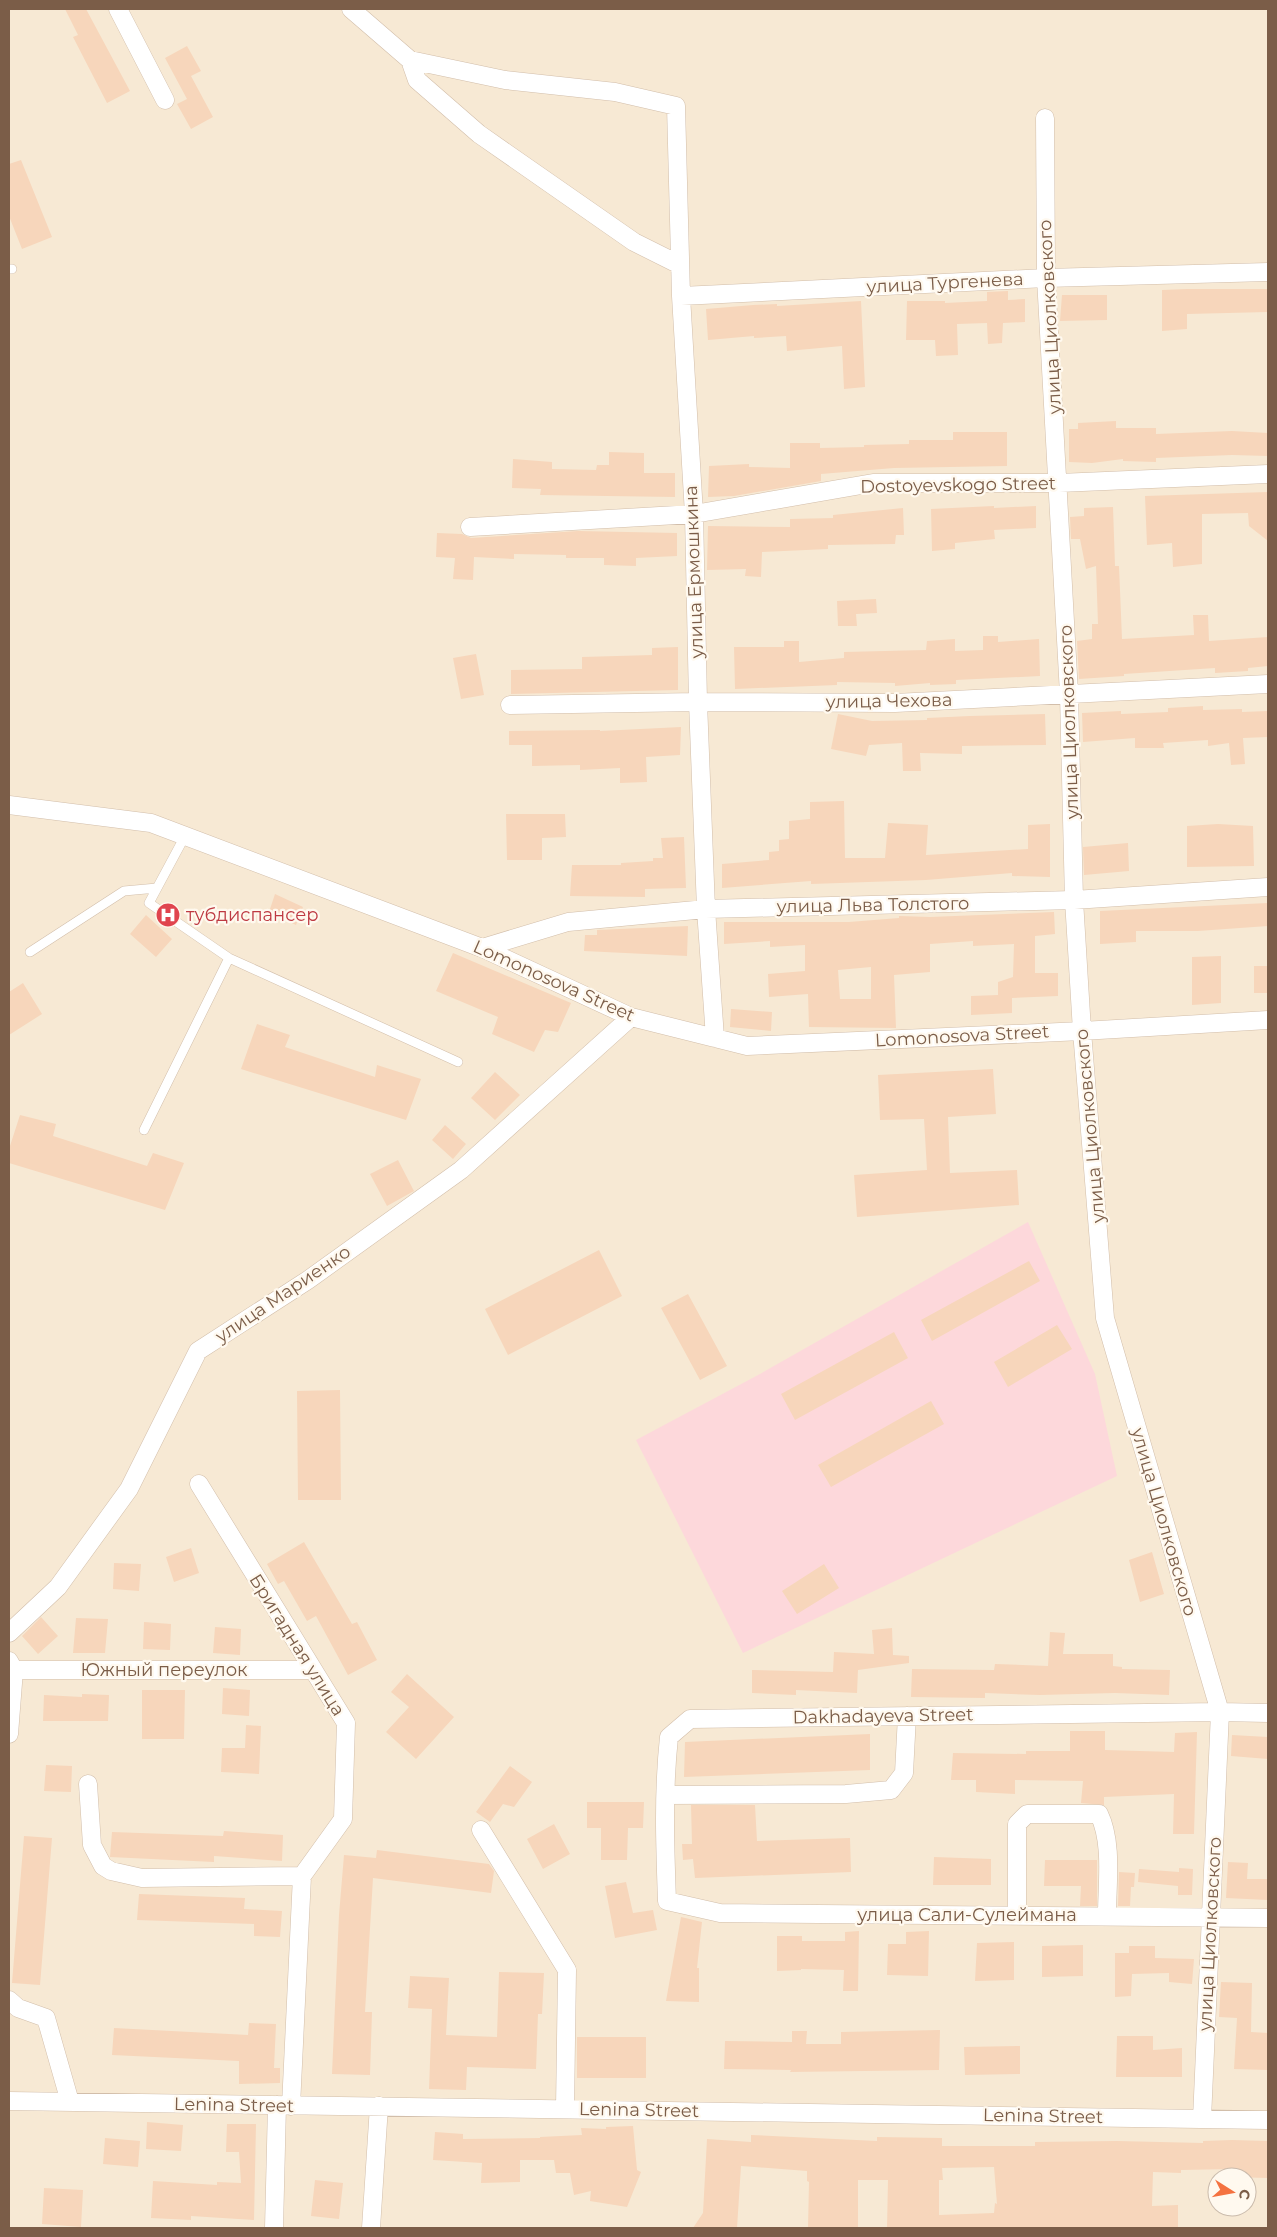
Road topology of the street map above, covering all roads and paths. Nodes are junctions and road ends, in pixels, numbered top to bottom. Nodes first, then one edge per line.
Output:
1 (118, 9) edge
2 (351, 9) edge
3 (410, 60) junction
4 (165, 100) dead end
5 (1044, 118) dead end
6 (680, 264) junction
7 (1268, 272) edge
8 (1046, 278) junction
9 (681, 296) junction
10 (1268, 474) edge
11 (1059, 483) junction
12 (694, 514) junction
13 (470, 527) dead end
14 (1268, 684) edge
15 (1069, 694) junction
16 (698, 702) junction
17 (510, 706) dead end
18 (9, 805) edge
19 (185, 836) junction
20 (1268, 887) edge
21 (157, 888) junction
22 (1074, 900) junction
23 (706, 909) junction
24 (482, 948) junction
25 (30, 952) dead end
26 (229, 958) junction
27 (630, 1017) junction
28 (1268, 1020) edge
29 (1082, 1031) junction
30 (714, 1038) junction
31 (458, 1062) dead end
32 (144, 1130) dead end
33 (199, 1484) dead end
34 (9, 1633) edge
35 (11, 1665) edge
36 (313, 1670) junction
37 (1220, 1712) junction
38 (1268, 1713) edge
39 (907, 1716) junction
40 (9, 1734) edge
41 (88, 1784) dead end
42 (666, 1795) junction
43 (481, 1830) dead end
44 (302, 1876) junction
45 (667, 1901) joint
46 (1017, 1915) junction
47 (1107, 1916) junction
48 (1211, 1917) junction
49 (1268, 1918) edge
50 (9, 2000) edge
51 (9, 2101) edge
52 (70, 2102) junction
53 (284, 2105) junction
54 (379, 2106) junction
55 (565, 2109) junction
56 (1202, 2118) junction
57 (1268, 2120) edge
58 (274, 2228) edge
59 (371, 2228) edge

1 - 4 street
2 - 3 street
3 - 6 street
3 - 6 street, улица Ермошкина
5 - 8 street, улица Циолковского
6 - 9 street, улица Ермошкина
7 - 8 street, улица Тургенева
8 - 9 street, улица Тургенева
8 - 11 street, улица Циолковского
9 - 12 street, улица Ермошкина
10 - 11 street, Dostoyevskogo Street
11 - 12 street, Dostoyevskogo Street
11 - 15 street, улица Циолковского
12 - 13 street, Dostoyevskogo Street
12 - 16 street, улица Ермошкина
14 - 15 street, улица Чехова
15 - 16 street, улица Чехова
15 - 22 street, улица Циолковского
16 - 17 street, улица Чехова
16 - 23 street, улица Ермошкина
18 - 19 street, Lomonosova Street
19 - 21 lane
19 - 24 street, Lomonosova Street
20 - 22 street, улица Льва Толстого
21 - 25 lane
21 - 26 lane
22 - 23 street, улица Льва Толстого
22 - 29 street, улица Циолковского
23 - 24 street, улица Льва Толстого
23 - 30 street, улица Ермошкина
24 - 27 street, Lomonosova Street
26 - 31 lane
26 - 32 lane
27 - 30 street, Lomonosova Street
27 - 34 street, улица Мариенко
28 - 29 street, Lomonosova Street
29 - 30 street, Lomonosova Street
29 - 37 street, улица Циолковского
33 - 36 street, Бригадная улица
35 - 36 street, Южный переулок
35 - 40 street
36 - 44 street, Бригадная улица
37 - 38 street, Dakhadayeva Street
37 - 39 street, Dakhadayeva Street
37 - 48 street, улица Циолковского
39 - 42 street, Dakhadayeva Street
39 - 42 street
41 - 44 street
42 - 45 street, Dakhadayeva Street
43 - 55 street
44 - 53 street
45 - 46 street, улица Сали-Сулеймана
46 - 47 street, улица Сали-Сулеймана
46 - 47 street
47 - 48 street, улица Сали-Сулеймана
48 - 49 street, улица Сали-Сулеймана
48 - 56 street, улица Циолковского
50 - 52 street
51 - 52 street, Lenina Street
52 - 53 street, Lenina Street
53 - 54 street, Lenina Street
53 - 58 street
54 - 55 street, Lenina Street
54 - 59 street
55 - 56 street, Lenina Street
56 - 57 street, Lenina Street

